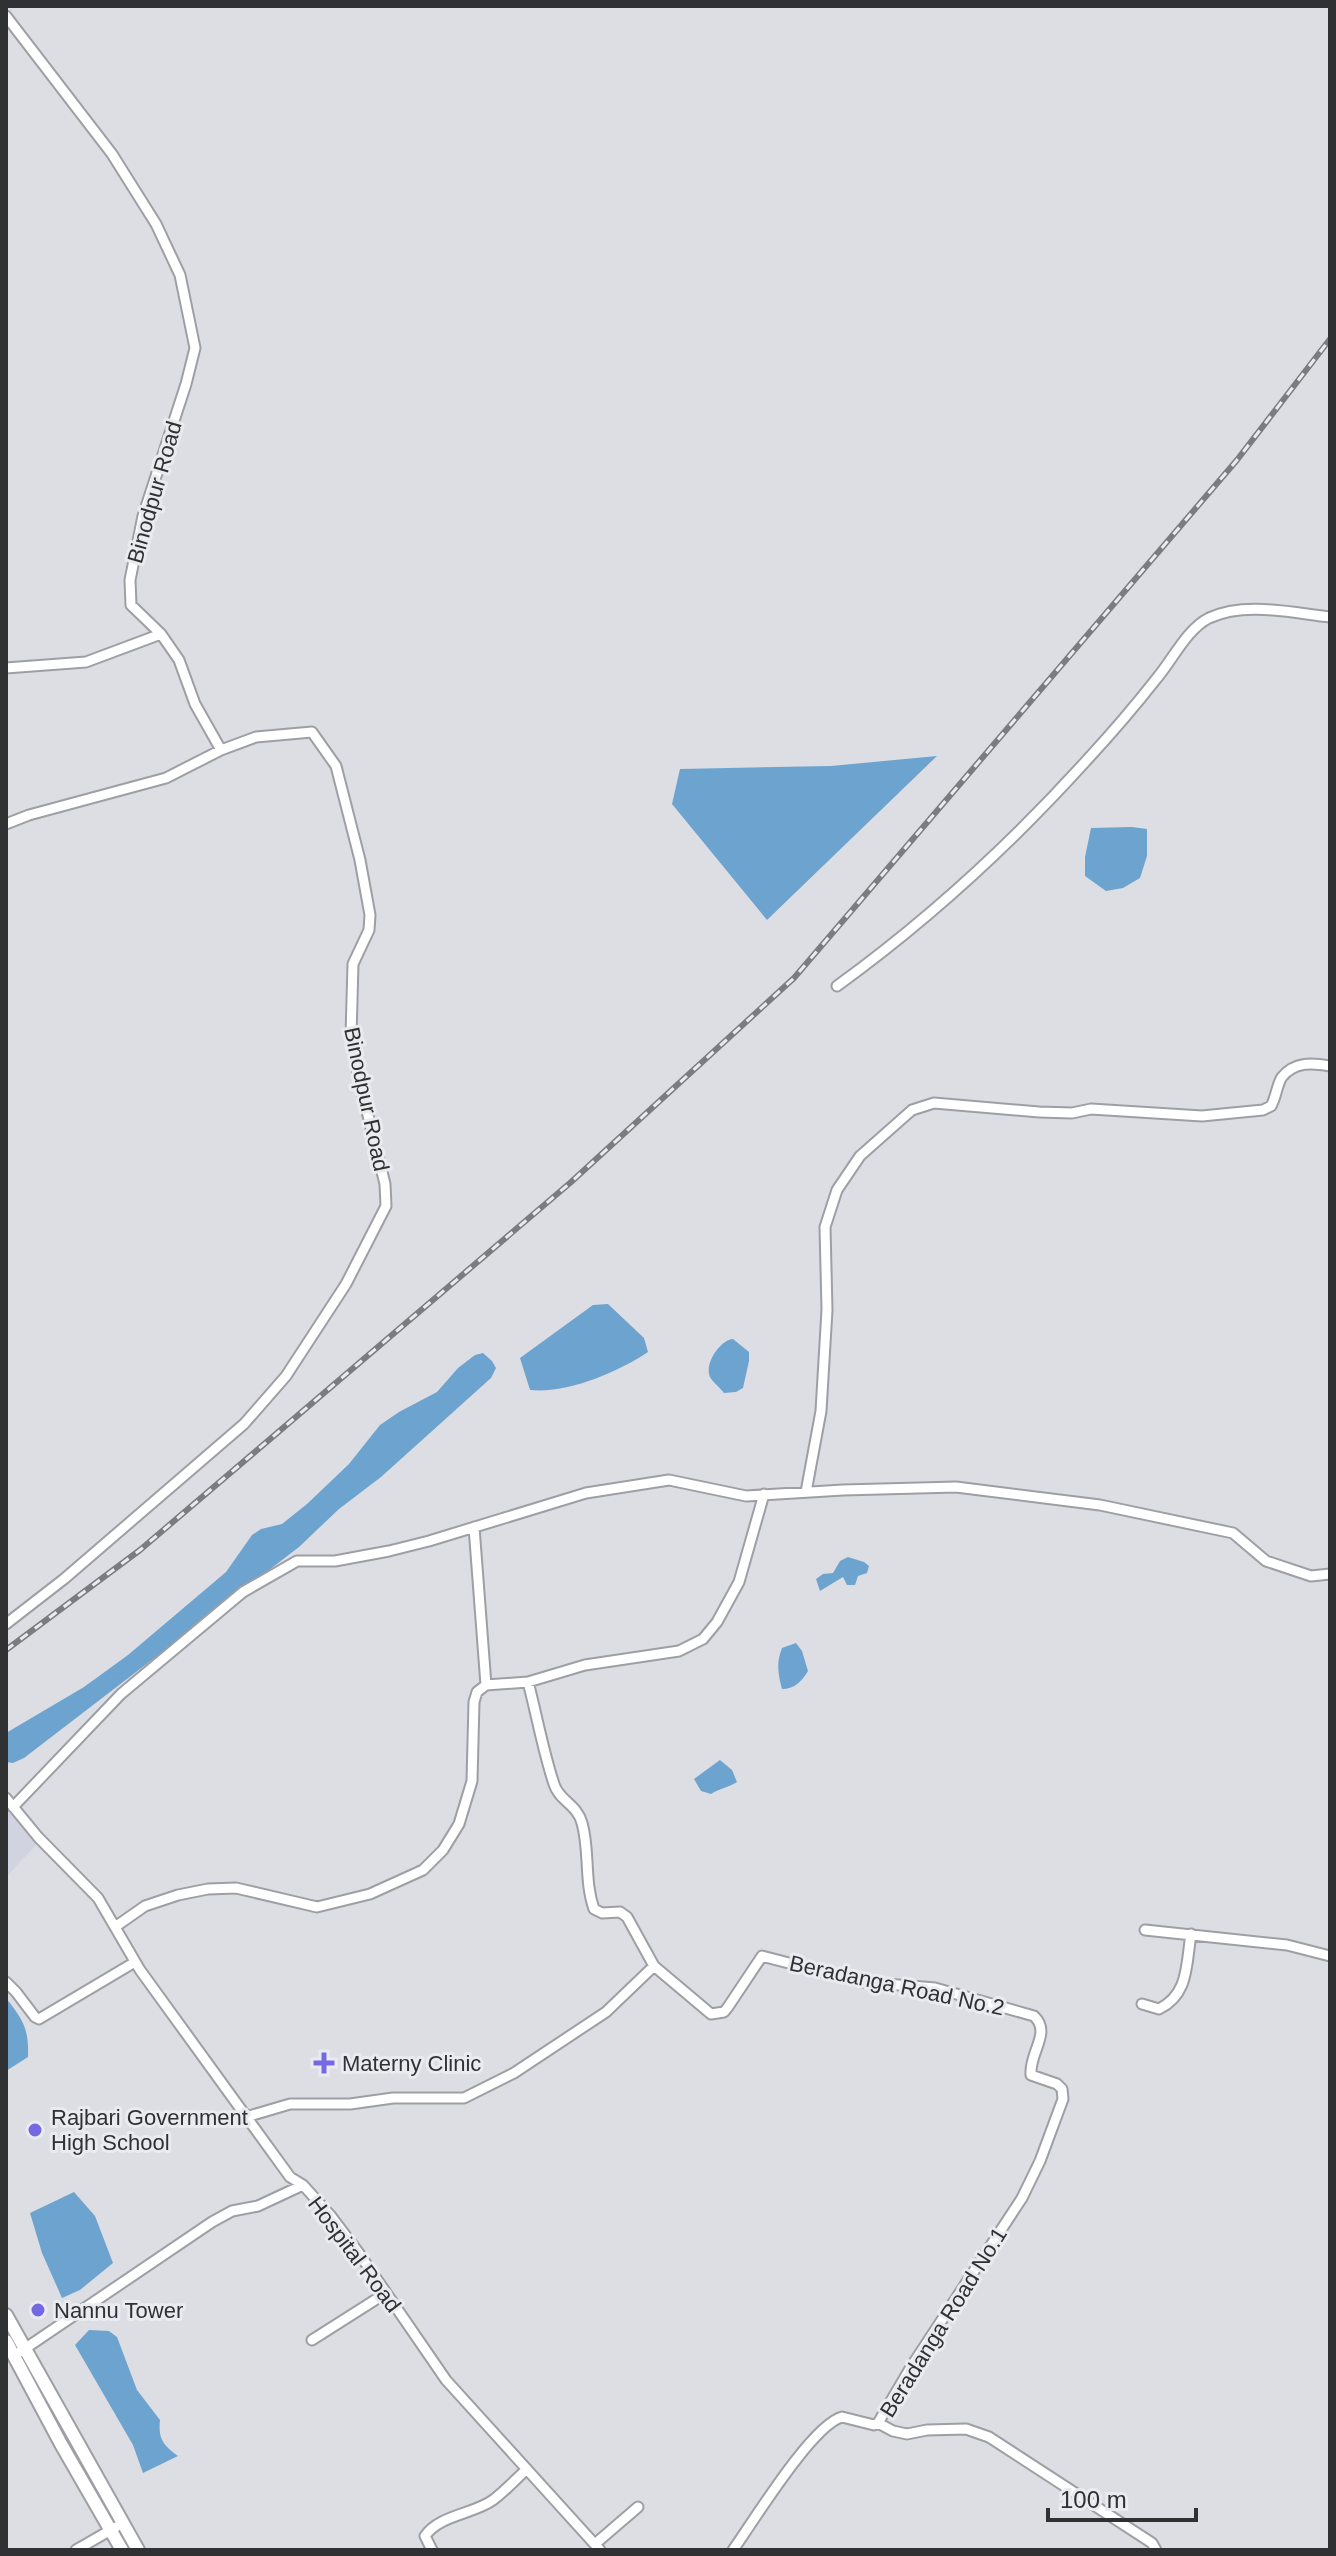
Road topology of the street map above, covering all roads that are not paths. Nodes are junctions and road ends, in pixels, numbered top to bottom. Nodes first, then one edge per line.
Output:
1 (6, 16) edge
2 (1330, 617) edge
3 (161, 634) junction
4 (6, 668) edge
5 (221, 750) junction
6 (6, 824) edge
7 (837, 986) dead end
8 (1330, 1066) edge
9 (806, 1492) junction
10 (764, 1494) junction
11 (474, 1527) junction
12 (1330, 1574) edge
13 (6, 1624) edge
14 (528, 1682) junction
15 (486, 1685) junction
16 (6, 1798) edge
17 (13, 1807) junction
18 (115, 1927) junction
19 (1145, 1930) dead end
20 (1191, 1934) junction
21 (1330, 1956) edge
22 (135, 1962) junction
23 (654, 1966) junction
24 (6, 1982) edge
25 (1142, 2004) dead end
26 (246, 2117) junction
27 (1040, 2161) joint
28 (303, 2185) junction
29 (386, 2293) junction
30 (6, 2315) edge
31 (10, 2332) edge
32 (312, 2340) dead end
33 (6, 2341) edge
34 (19, 2353) junction
35 (878, 2423) junction
36 (527, 2469) junction
37 (638, 2507) dead end
38 (122, 2523) junction
39 (110, 2530) junction
40 (598, 2547) edge
41 (76, 2550) edge
42 (122, 2550) edge
43 (138, 2550) edge
44 (432, 2550) edge
45 (733, 2550) edge
46 (1156, 2550) edge

1 - 3 street, Binodpur Road
2 - 7 street
3 - 4 street
3 - 5 street, Binodpur Road
5 - 6 street
5 - 13 street, Binodpur Road
8 - 9 street
9 - 10 street
9 - 12 street
10 - 11 street
10 - 14 street
11 - 15 street
11 - 17 street
14 - 15 street
14 - 23 street
15 - 18 street
16 - 17 street, Hospital Road
17 - 18 street, Hospital Road
18 - 22 street, Hospital Road
19 - 20 street
20 - 21 street
20 - 25 street
22 - 24 street
22 - 26 street, Hospital Road
23 - 26 street
23 - 27 street, Beradanga Road No.2
26 - 28 street, Hospital Road
27 - 35 street, Beradanga Road No.1
28 - 29 street, Hospital Road
28 - 34 street
29 - 32 street
29 - 36 street, Hospital Road
30 - 31 street
31 - 34 street
33 - 34 street
34 - 38 street
34 - 39 street
35 - 45 street, Beradanga Road No.1
35 - 46 street
36 - 40 street, Hospital Road
36 - 44 street
37 - 40 street
38 - 39 street
38 - 43 street
39 - 41 street
39 - 42 street

